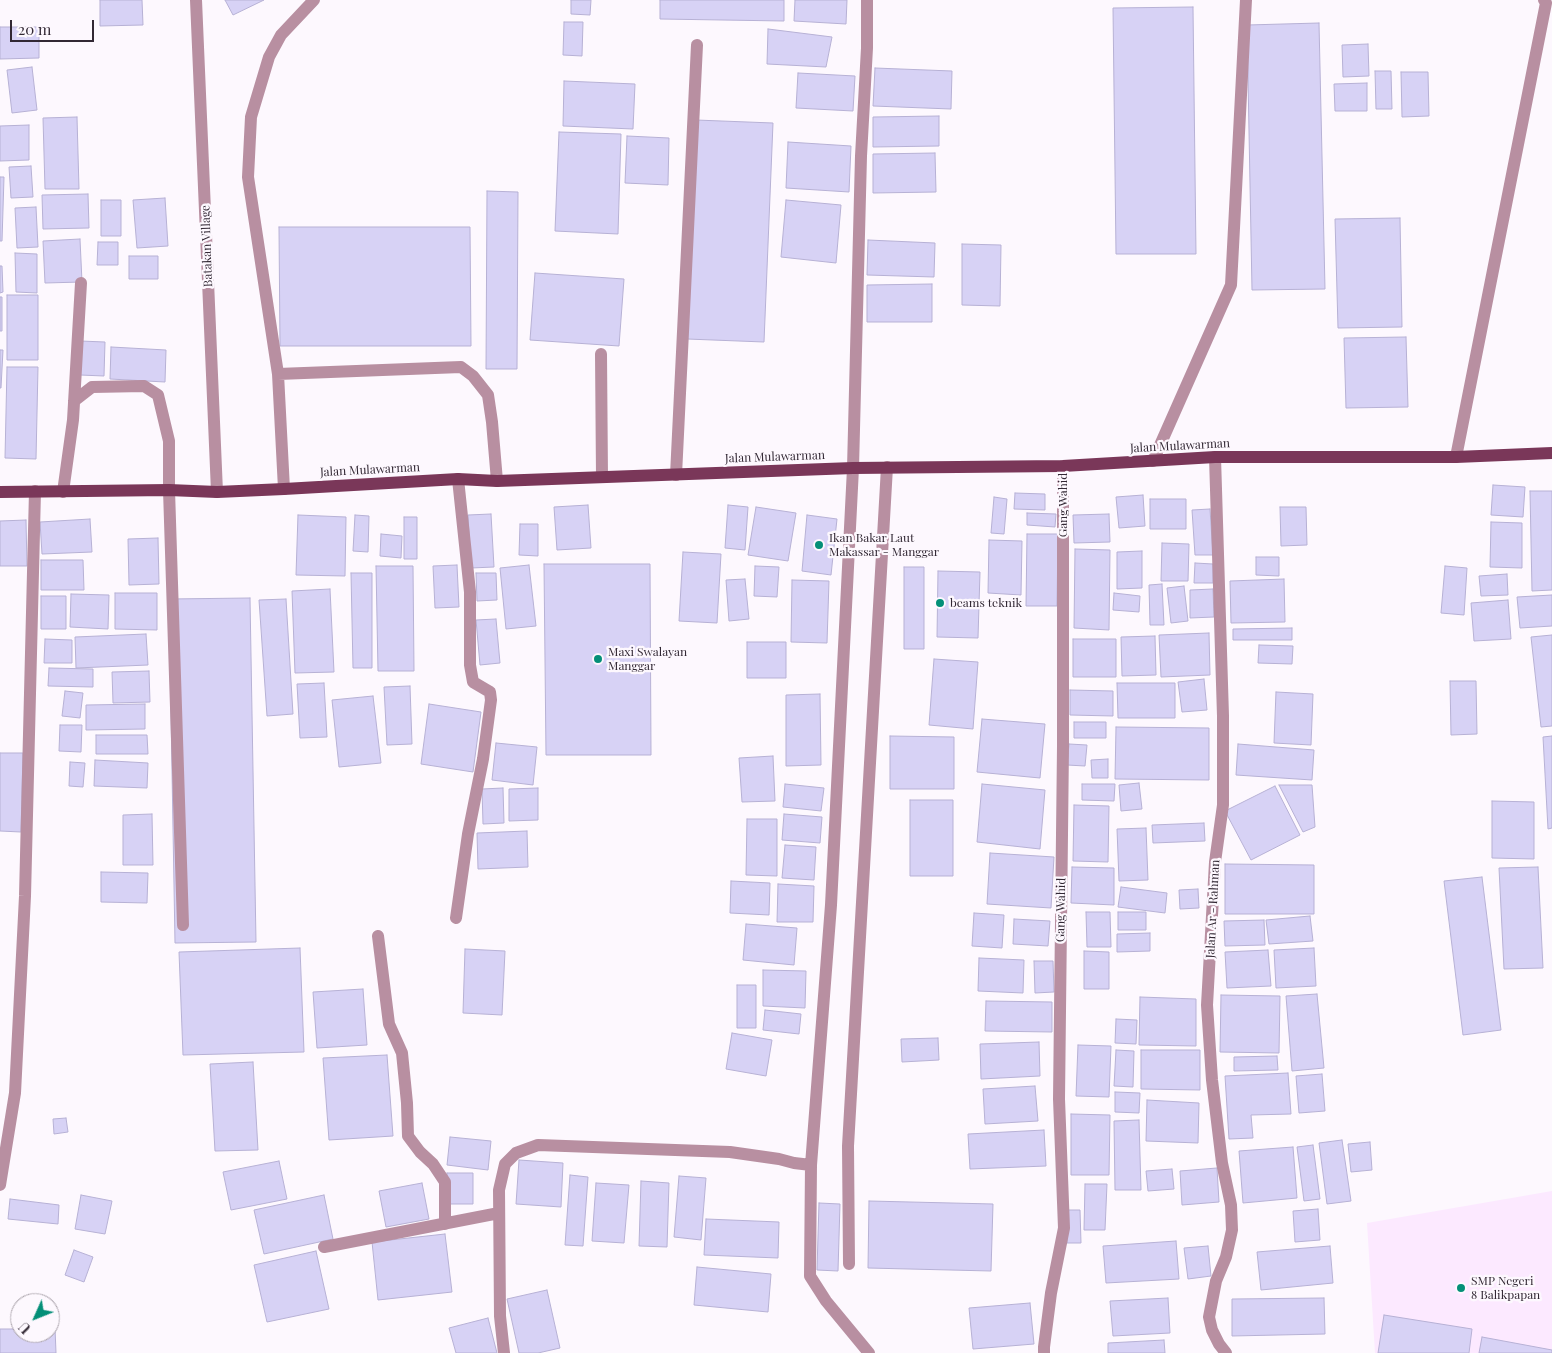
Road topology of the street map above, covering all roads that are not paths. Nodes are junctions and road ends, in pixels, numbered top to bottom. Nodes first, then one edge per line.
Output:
1 (196, 0) edge
2 (314, 0) edge
3 (867, 0) edge
4 (1246, 0) edge
5 (1547, 2) edge
6 (696, 45) dead end
7 (81, 283) dead end
8 (600, 354) dead end
9 (278, 374) junction
10 (74, 401) junction
11 (1552, 453) edge
12 (1215, 457) junction
13 (1456, 457) junction
14 (1153, 461) junction
15 (1063, 466) junction
16 (887, 467) junction
17 (853, 468) junction
18 (676, 475) junction
19 (602, 477) junction
20 (458, 479) junction
21 (498, 481) junction
22 (169, 490) junction
23 (284, 490) junction
24 (35, 491) junction
25 (0, 492) edge
26 (63, 492) junction
27 (217, 492) junction
28 (456, 918) dead end
29 (183, 925) dead end
30 (378, 936) dead end
31 (811, 1165) junction
32 (0, 1185) edge
33 (499, 1213) junction
34 (445, 1224) junction
35 (324, 1247) dead end
36 (849, 1264) dead end
37 (504, 1353) edge
38 (870, 1353) edge
39 (1044, 1353) edge
40 (1226, 1353) edge

1 - 27 street, Batakan Village
2 - 9 street
3 - 17 street
4 - 14 street
5 - 13 street
6 - 18 street
7 - 10 street
8 - 19 street
9 - 21 street
9 - 23 street
10 - 22 street
10 - 26 street
11 - 13 main road, Jalan Mulawarman
12 - 13 main road, Jalan Mulawarman
12 - 14 main road, Jalan Mulawarman
12 - 40 street, Jalan Ar - Rahman
14 - 15 main road, Jalan Mulawarman
15 - 16 main road, Jalan Mulawarman
15 - 39 street, Gang Wahid
16 - 17 main road, Jalan Mulawarman
16 - 36 street
17 - 18 main road, Jalan Mulawarman
17 - 31 street
18 - 19 main road, Jalan Mulawarman
19 - 21 main road, Jalan Mulawarman
20 - 21 main road, Jalan Mulawarman
20 - 23 main road, Jalan Mulawarman
20 - 28 street
22 - 26 main road, Jalan Mulawarman
22 - 27 main road, Jalan Mulawarman
22 - 29 street
23 - 27 main road, Jalan Mulawarman
24 - 25 main road, Jalan Mulawarman
24 - 26 main road, Jalan Mulawarman
24 - 32 street
30 - 34 street
31 - 33 street
31 - 38 street
33 - 34 street
33 - 37 street
34 - 35 street

